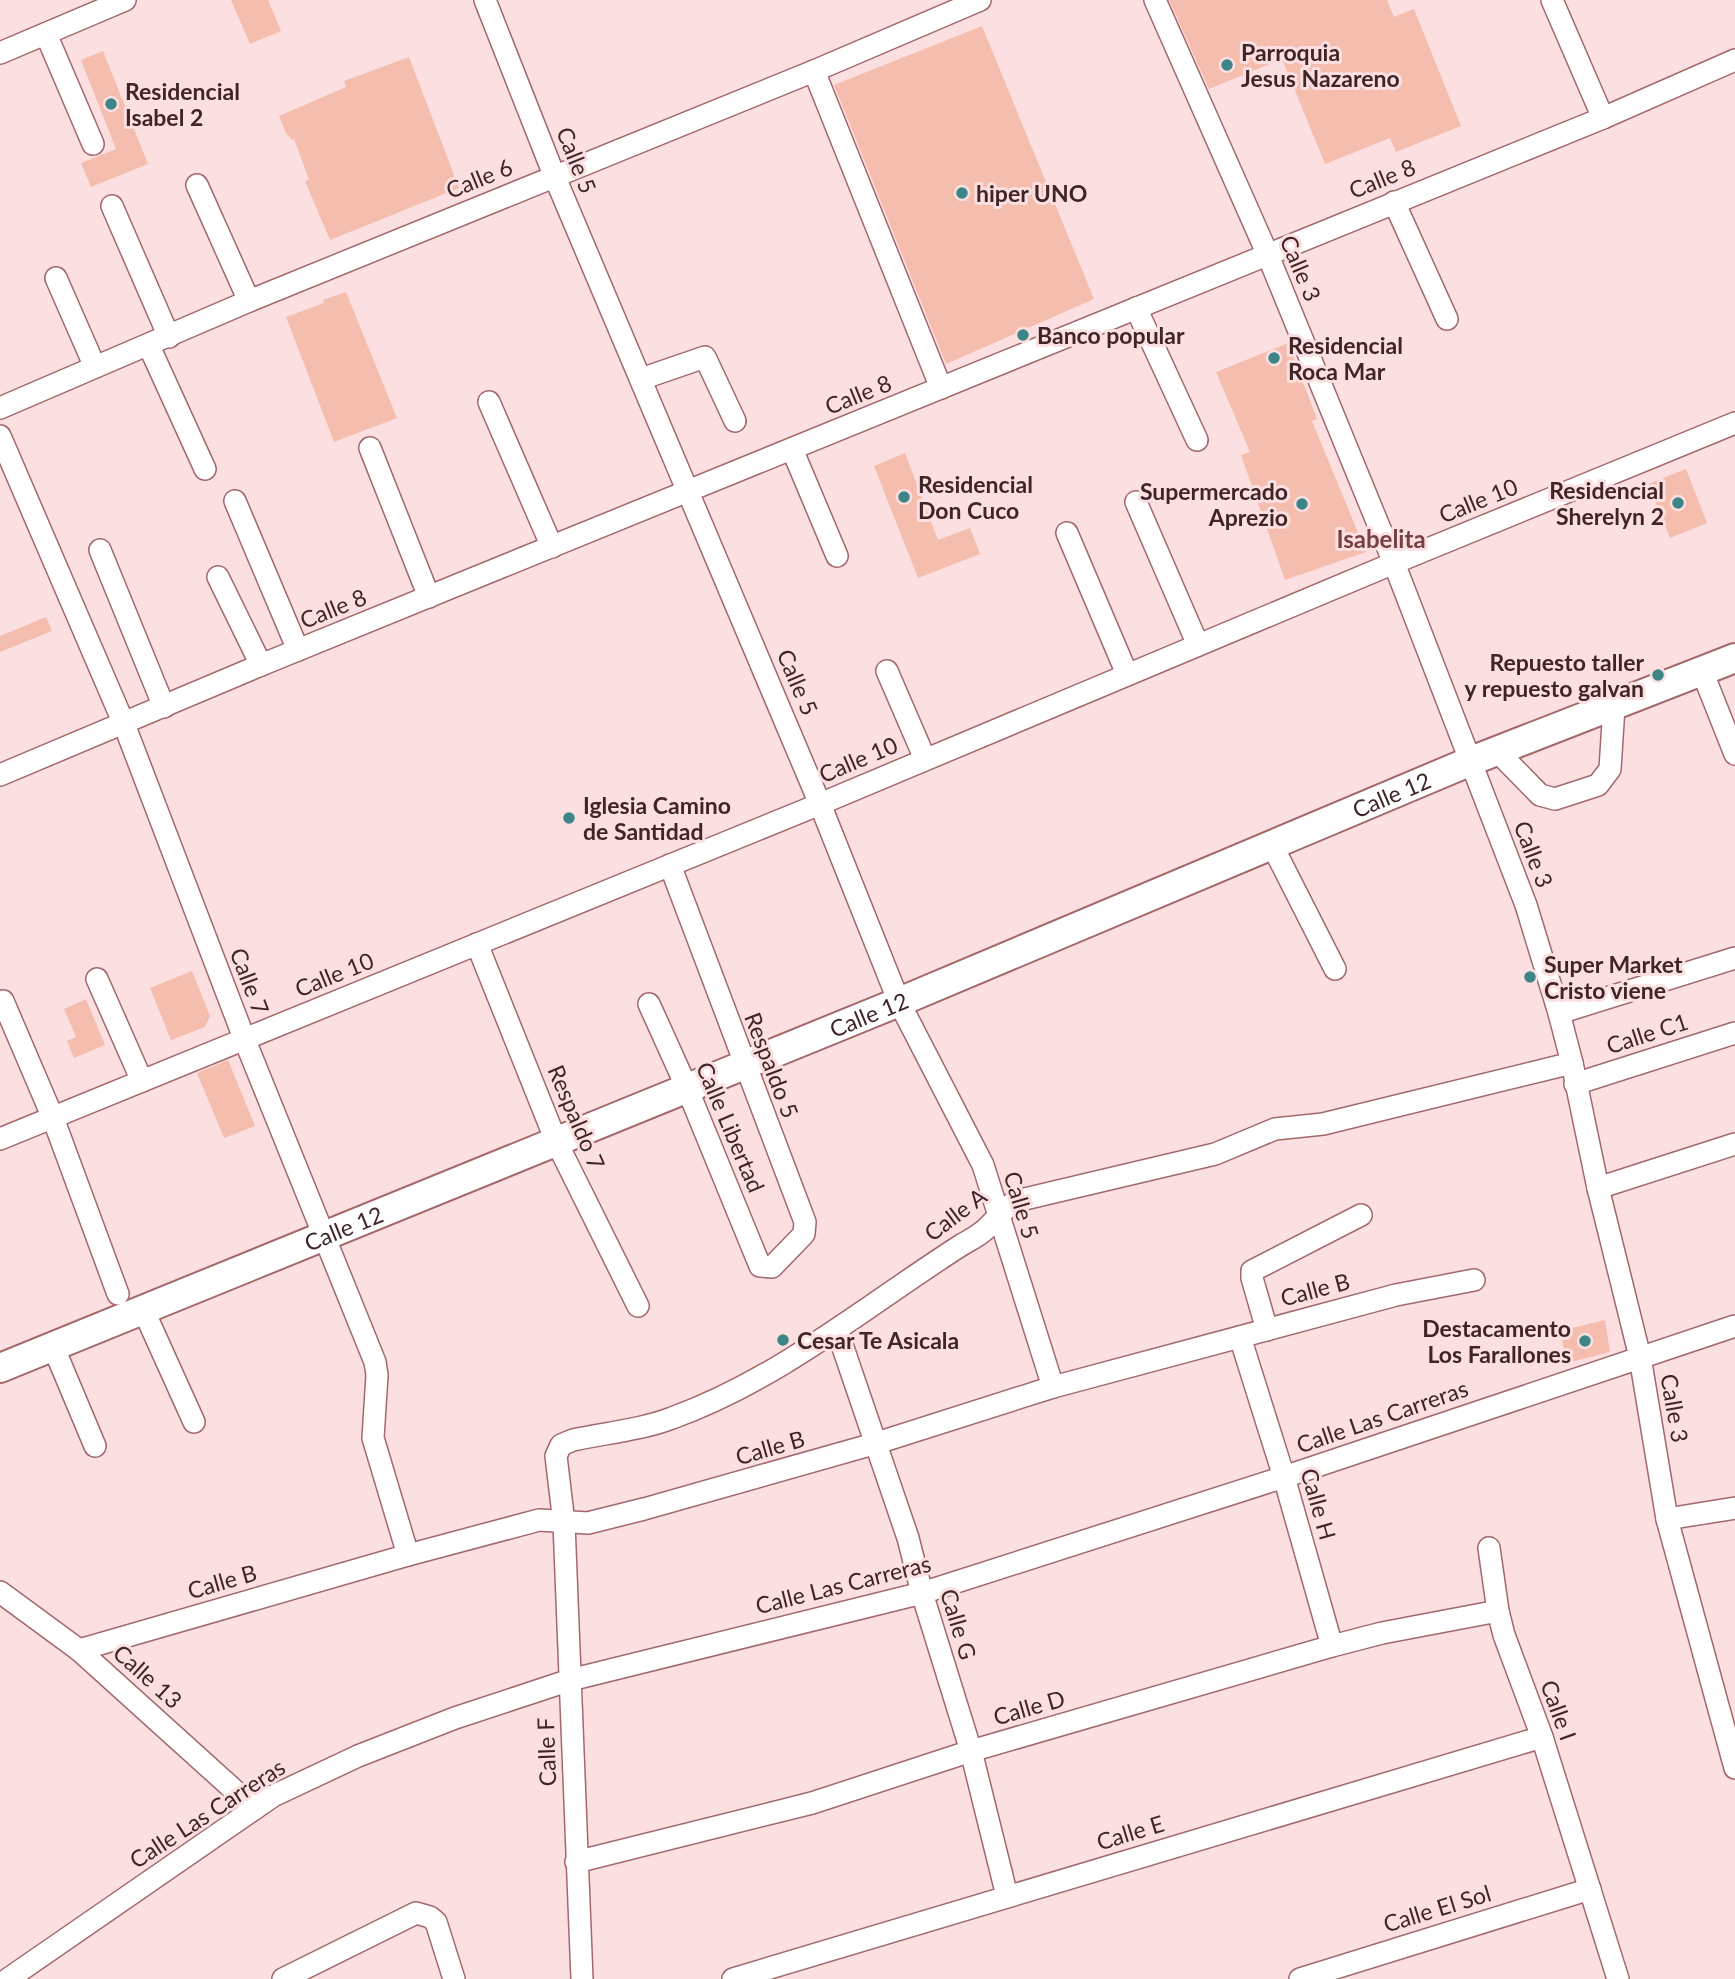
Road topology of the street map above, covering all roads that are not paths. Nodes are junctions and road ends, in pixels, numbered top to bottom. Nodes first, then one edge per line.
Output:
1 (125, 0) edge
2 (485, 0) edge
3 (980, 0) edge
4 (1155, 0) edge
5 (1556, 1) edge
6 (46, 34) junction
7 (0, 53) edge
8 (1735, 60) edge
9 (814, 71) junction
10 (1603, 118) junction
11 (93, 144) dead end
12 (554, 175) junction
13 (197, 185) dead end
14 (1394, 202) junction
15 (112, 206) dead end
16 (1267, 253) junction
17 (56, 278) dead end
18 (249, 301) junction
19 (1136, 308) junction
20 (1447, 319) dead end
21 (159, 341) junction
22 (95, 367) junction
23 (641, 380) junction
24 (941, 388) junction
25 (489, 402) dead end
26 (0, 408) edge
27 (735, 421) dead end
28 (1735, 423) edge
29 (0, 436) edge
30 (1197, 440) dead end
31 (370, 447) dead end
32 (792, 449) junction
33 (205, 469) dead end
34 (690, 491) junction
35 (235, 501) dead end
36 (1136, 502) dead end
37 (1067, 533) dead end
38 (552, 547) junction
39 (100, 550) dead end
40 (837, 556) dead end
41 (1394, 563) junction
42 (218, 578) dead end
43 (429, 597) junction
44 (1198, 645) junction
45 (298, 650) junction
46 (1735, 658) edge
47 (261, 665) junction
48 (887, 671) dead end
49 (1702, 671) junction
50 (1127, 674) junction
51 (1614, 706) junction
52 (163, 707) junction
53 (124, 724) junction
54 (1497, 751) junction
55 (1735, 754) edge
56 (925, 759) junction
57 (1471, 761) junction
58 (0, 775) edge
59 (820, 804) junction
60 (1272, 845) junction
61 (670, 865) junction
62 (477, 944) junction
63 (1735, 958) edge
64 (1335, 969) dead end
65 (97, 979) dead end
66 (3, 1001) dead end
67 (899, 1002) junction
68 (649, 1004) dead end
69 (1559, 1013) junction
70 (1735, 1033) edge
71 (244, 1038) junction
72 (744, 1065) junction
73 (1573, 1073) junction
74 (142, 1080) junction
75 (687, 1088) junction
76 (53, 1118) junction
77 (0, 1139) edge
78 (556, 1142) junction
79 (1735, 1143) edge
80 (1598, 1188) junction
81 (997, 1214) junction
82 (1361, 1214) dead end
83 (323, 1235) junction
84 (766, 1267) joint
85 (1474, 1280) dead end
86 (118, 1294) dead end
87 (638, 1306) dead end
88 (143, 1309) junction
89 (1735, 1326) edge
90 (1267, 1330) junction
91 (837, 1331) junction
92 (1240, 1337) junction
93 (53, 1346) junction
94 (1640, 1357) junction
95 (0, 1368) edge
96 (1053, 1387) junction
97 (194, 1422) dead end
98 (877, 1443) junction
99 (95, 1446) dead end
100 (1284, 1477) junction
101 (1735, 1507) edge
102 (1667, 1519) junction
103 (564, 1523) junction
104 (1489, 1548) dead end
105 (408, 1555) junction
106 (0, 1591) edge
107 (922, 1593) junction
108 (1498, 1611) junction
109 (1332, 1646) junction
110 (79, 1650) junction
111 (570, 1680) junction
112 (1729, 1724) edge
113 (1542, 1737) junction
114 (971, 1751) junction
115 (1735, 1768) edge
116 (254, 1808) junction
117 (576, 1861) junction
118 (1590, 1889) junction
119 (1007, 1895) junction
120 (15, 1977) edge
121 (283, 1979) edge
122 (454, 1979) edge
123 (582, 1979) edge
124 (733, 1979) edge
125 (1300, 1979) edge
126 (1618, 1979) edge

1 - 6 street
2 - 12 street, Calle 5
3 - 9 street, Calle 6
4 - 16 street, Calle 3
5 - 10 street
6 - 7 street
6 - 11 street
8 - 10 street, Calle 8
9 - 12 street, Calle 6
9 - 24 street
10 - 14 street, Calle 8
12 - 18 street, Calle 6
12 - 23 street, Calle 5
13 - 18 street
14 - 16 street, Calle 8
14 - 20 street
15 - 21 street
16 - 19 street, Calle 8
16 - 41 street, Calle 3
17 - 22 street
18 - 21 street, Calle 6
19 - 24 street, Calle 8
19 - 30 street
21 - 22 street, Calle 6
21 - 33 street
22 - 26 street, Calle 6
23 - 27 street
23 - 34 street, Calle 5
24 - 32 street, Calle 8
25 - 38 street
28 - 41 street, Calle 10
29 - 53 street, Calle 7
31 - 43 street
32 - 34 street, Calle 8
32 - 40 street
34 - 38 street, Calle 8
34 - 59 street, Calle 5
35 - 45 street
36 - 44 street
37 - 50 street
38 - 43 street, Calle 8
39 - 52 street
41 - 44 street, Calle 10
41 - 57 street, Calle 3
42 - 47 street
43 - 45 street, Calle 8
44 - 50 street, Calle 10
45 - 47 street, Calle 8
46 - 49 main road, Calle 12
47 - 52 street, Calle 8
48 - 56 street
49 - 51 main road, Calle 12
49 - 55 street
50 - 56 street, Calle 10
51 - 54 main road, Calle 12
51 - 54 street
52 - 53 street, Calle 8
53 - 58 street, Calle 8
53 - 71 street, Calle 7
54 - 57 main road, Calle 12
56 - 59 street, Calle 10
57 - 60 main road, Calle 12
57 - 69 street, Calle 3
59 - 61 street, Calle 10
59 - 67 street, Calle 5
60 - 64 street
60 - 67 main road, Calle 12
61 - 62 street, Calle 10
61 - 72 street, Respaldo 5
62 - 71 street, Calle 10
62 - 78 street, Respaldo 7
63 - 69 street
65 - 74 street
66 - 76 street
67 - 72 main road, Calle 12
67 - 81 street, Calle 5
68 - 75 street, Calle Libertad
69 - 73 street, Calle 3
70 - 73 street, Calle C1
71 - 74 street, Calle 10
71 - 83 street, Calle 7
72 - 75 main road, Calle 12
72 - 84 street, Respaldo 5
73 - 80 street, Calle 3
73 - 81 street, Calle A
74 - 76 street, Calle 10
75 - 78 main road, Calle 12
75 - 84 street, Calle Libertad
76 - 77 street, Calle 10
76 - 86 street
78 - 83 main road, Calle 12
78 - 87 street, Respaldo 7
79 - 80 street
80 - 94 street, Calle 3
81 - 91 street, Calle A
81 - 96 street, Calle 5
82 - 90 street
83 - 88 main road, Calle 12
83 - 105 street, Calle 7
85 - 90 street, Calle B
88 - 93 main road, Calle 12
88 - 97 street
89 - 94 street, Calle Las Carreras
90 - 92 street, Calle B
91 - 98 street, Calle G
91 - 103 street, Calle A
92 - 96 street, Calle B
92 - 100 street, Calle H
93 - 95 main road, Calle 12
93 - 99 street
94 - 100 street, Calle Las Carreras
94 - 102 street, Calle 3
96 - 98 street, Calle B
98 - 103 street, Calle B
98 - 107 street, Calle G
100 - 107 street, Calle Las Carreras
100 - 109 street, Calle H
101 - 102 street
102 - 112 street, Calle 3
103 - 105 street, Calle B
103 - 111 street, Calle F
104 - 108 street, Calle I
105 - 110 street, Calle B
106 - 110 street, Calle 13
107 - 111 street, Calle Las Carreras
107 - 114 street, Calle G
108 - 109 street, Calle D
108 - 113 street, Calle I
109 - 114 street, Calle D
110 - 116 street, Calle 13
111 - 116 street, Calle Las Carreras
111 - 117 street, Calle F
112 - 115 street, Calle 3
113 - 118 street, Calle I
113 - 119 street, Calle E
114 - 117 street, Calle D
114 - 119 street, Calle G
116 - 120 street, Calle Las Carreras
117 - 123 street, Calle F
118 - 125 street, Calle El Sol
118 - 126 street, Calle I
119 - 124 street, Calle E
121 - 122 street

